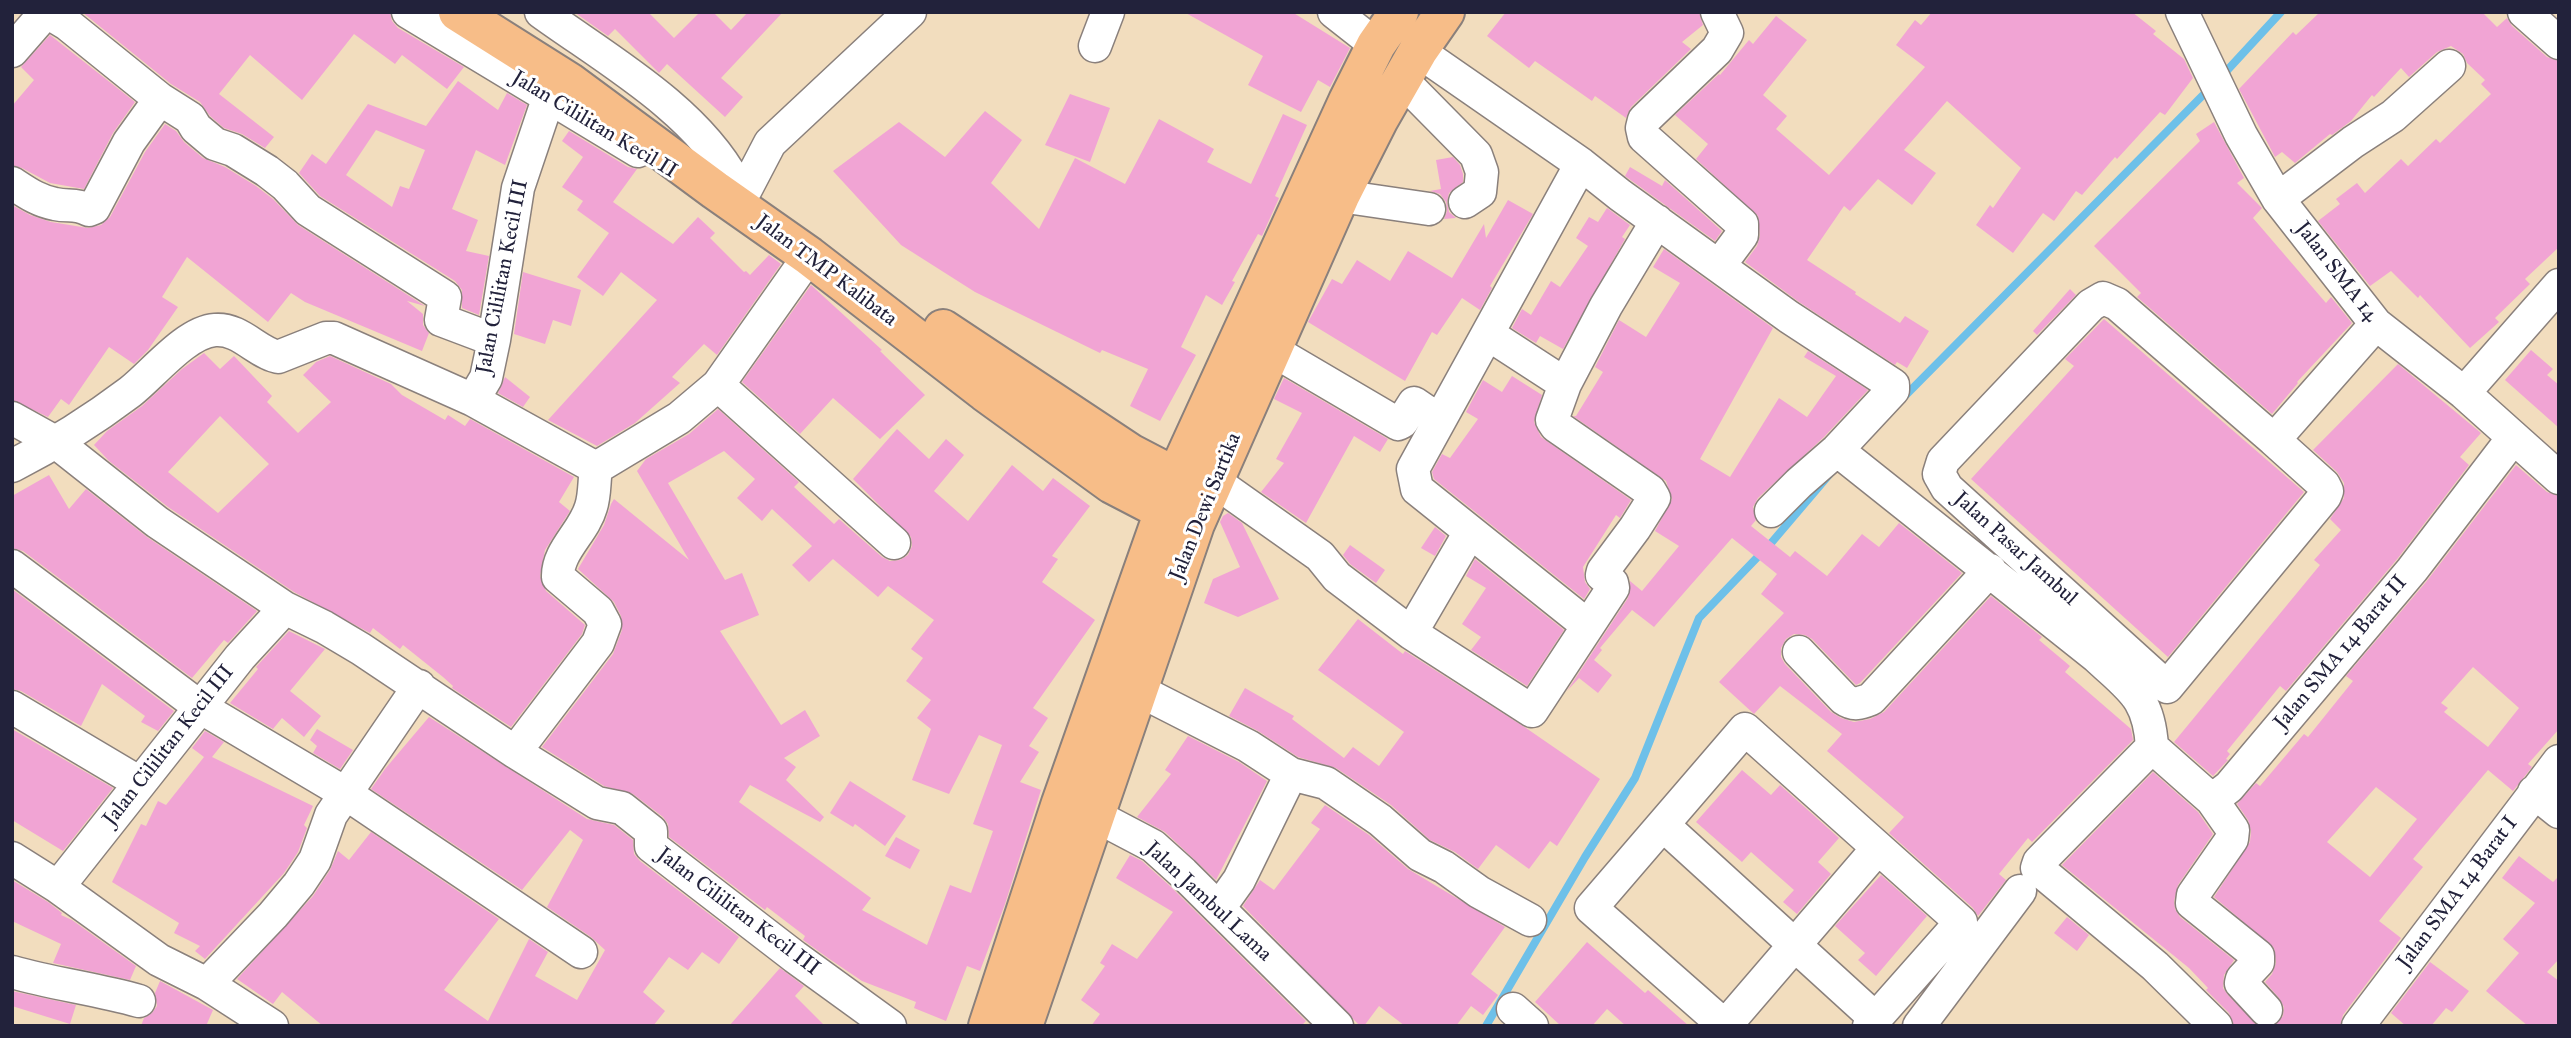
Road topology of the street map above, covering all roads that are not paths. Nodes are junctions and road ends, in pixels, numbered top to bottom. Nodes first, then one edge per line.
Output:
1 (46, 12) edge
2 (408, 12) edge
3 (458, 12) edge
4 (483, 12) edge
5 (541, 12) edge
6 (911, 12) edge
7 (1108, 12) edge
8 (1334, 12) edge
9 (1399, 12) edge
10 (1445, 12) edge
11 (1717, 12) edge
12 (2182, 12) edge
13 (2524, 12) edge
14 (2559, 43) edge
15 (1377, 45) junction
16 (1094, 46) dead end
17 (12, 51) edge
18 (1410, 66) junction
19 (2449, 66) dead end
20 (160, 99) junction
21 (548, 99) junction
22 (1581, 164) junction
23 (12, 183) edge
24 (729, 183) junction
25 (1340, 196) junction
26 (2278, 199) junction
27 (1465, 202) dead end
28 (1429, 209) dead end
29 (1657, 221) junction
30 (795, 246) junction
31 (1719, 266) junction
32 (2559, 285) edge
33 (2376, 324) junction
34 (1488, 334) junction
35 (494, 340) junction
36 (1272, 350) junction
37 (1565, 384) junction
38 (718, 385) junction
39 (2463, 393) junction
40 (473, 400) junction
41 (12, 418) edge
42 (1439, 420) junction
43 (2513, 438) junction
44 (2274, 440) junction
45 (57, 443) junction
46 (1844, 455) junction
47 (12, 466) edge
48 (596, 468) junction
49 (2559, 478) edge
50 (1192, 497) junction
51 (1771, 511) dead end
52 (1470, 532) junction
53 (894, 543) dead end
54 (12, 566) edge
55 (1990, 570) junction
56 (285, 608) junction
57 (1587, 625) junction
58 (1411, 633) junction
59 (1799, 652) dead end
60 (419, 686) junction
61 (1138, 690) junction
62 (2155, 696) junction
63 (12, 707) edge
64 (200, 707) junction
65 (2152, 747) junction
66 (515, 752) junction
67 (2559, 761) edge
68 (1291, 774) junction
69 (140, 783) junction
70 (2534, 792) junction
71 (345, 793) junction
72 (2211, 800) junction
73 (1077, 809) junction
74 (2559, 812) edge
75 (1663, 825) junction
76 (1878, 848) junction
77 (12, 858) edge
78 (58, 887) junction
79 (2020, 891) dead end
80 (1219, 908) junction
81 (1530, 920) dead end
82 (1795, 945) junction
83 (581, 952) dead end
84 (159, 960) junction
85 (12, 972) edge
86 (207, 984) junction
87 (136, 1013) edge
88 (2268, 1021) edge
89 (1325, 1022) edge
90 (1872, 1022) edge
91 (272, 1026) edge
92 (890, 1026) edge
93 (988, 1026) edge
94 (1023, 1026) edge
95 (1725, 1026) edge
96 (1919, 1026) edge
97 (2216, 1026) edge
98 (2358, 1026) edge

1 - 17 street
1 - 20 street
2 - 21 street, Jalan Cililitan Kecil II
3 - 24 main road, Jalan TMP Kalibata
4 - 24 main road, Jalan TMP Kalibata
5 - 24 street
6 - 24 street
7 - 16 street
8 - 15 street
9 - 15 main road, Jalan Dewi Sartika
10 - 18 main road, Jalan Dewi Sartika
11 - 31 street
12 - 26 street, Jalan SMA 14
13 - 14 street
15 - 50 main road, Jalan Dewi Sartika
18 - 22 street
18 - 25 main road, Jalan Dewi Sartika
18 - 27 street
19 - 26 street
20 - 23 street
20 - 35 street
21 - 30 street, Jalan Cililitan Kecil II
21 - 35 street, Jalan Cililitan Kecil III
22 - 29 street
22 - 34 street
24 - 30 main road, Jalan TMP Kalibata
24 - 50 main road, Jalan TMP Kalibata
25 - 28 street
25 - 36 main road, Jalan Dewi Sartika
26 - 33 street, Jalan SMA 14
29 - 31 street
29 - 37 street
30 - 38 street
30 - 50 main road, Jalan TMP Kalibata
31 - 46 street
32 - 39 street
33 - 39 street, Jalan SMA 14
33 - 44 street
34 - 37 street
34 - 42 street
35 - 40 street, Jalan Cililitan Kecil III
36 - 42 street
36 - 50 main road, Jalan Dewi Sartika
37 - 57 street
38 - 48 street
38 - 53 street
39 - 43 street, Jalan SMA 14
40 - 45 street, Jalan Cililitan Kecil III
40 - 48 street
41 - 45 street
42 - 52 street
43 - 49 street, Jalan SMA 14
43 - 72 street, Jalan SMA 14 Barat II
44 - 62 street, Jalan Pasar Jambul
44 - 62 street, Jalan Pasar Jambul
45 - 47 street, Jalan Cililitan Kecil III
45 - 56 street, Jalan Cililitan Kecil III
46 - 51 street
46 - 55 street
48 - 66 street
50 - 58 street
50 - 61 main road, Jalan Dewi Sartika
50 - 73 main road, Jalan Dewi Sartika
52 - 57 street
52 - 58 street
54 - 64 street
55 - 59 street
55 - 62 street
56 - 60 street, Jalan Cililitan Kecil III
56 - 64 street, Jalan Cililitan Kecil III
57 - 58 street
60 - 66 street, Jalan Cililitan Kecil III
60 - 71 street
61 - 68 street
61 - 73 main road, Jalan Dewi Sartika
62 - 65 street
63 - 69 street
64 - 69 street, Jalan Cililitan Kecil III
64 - 71 street
65 - 72 street
65 - 97 street
66 - 92 street, Jalan Cililitan Kecil III
67 - 70 street, Jalan SMA 14 Barat I
68 - 80 street
68 - 81 street
69 - 78 street, Jalan Cililitan Kecil III
70 - 74 street
70 - 98 street, Jalan SMA 14 Barat I
71 - 83 street
71 - 86 street
72 - 88 street
73 - 80 street, Jalan Jambul Lama
73 - 93 main road, Jalan Dewi Sartika
73 - 94 main road, Jalan Dewi Sartika
75 - 76 street
75 - 82 street
75 - 95 street
76 - 82 street
76 - 90 street
77 - 78 street
78 - 84 street
79 - 96 street
80 - 89 street, Jalan Jambul Lama
82 - 90 street
82 - 95 street
84 - 86 street
84 - 87 street
85 - 87 street
86 - 91 street

